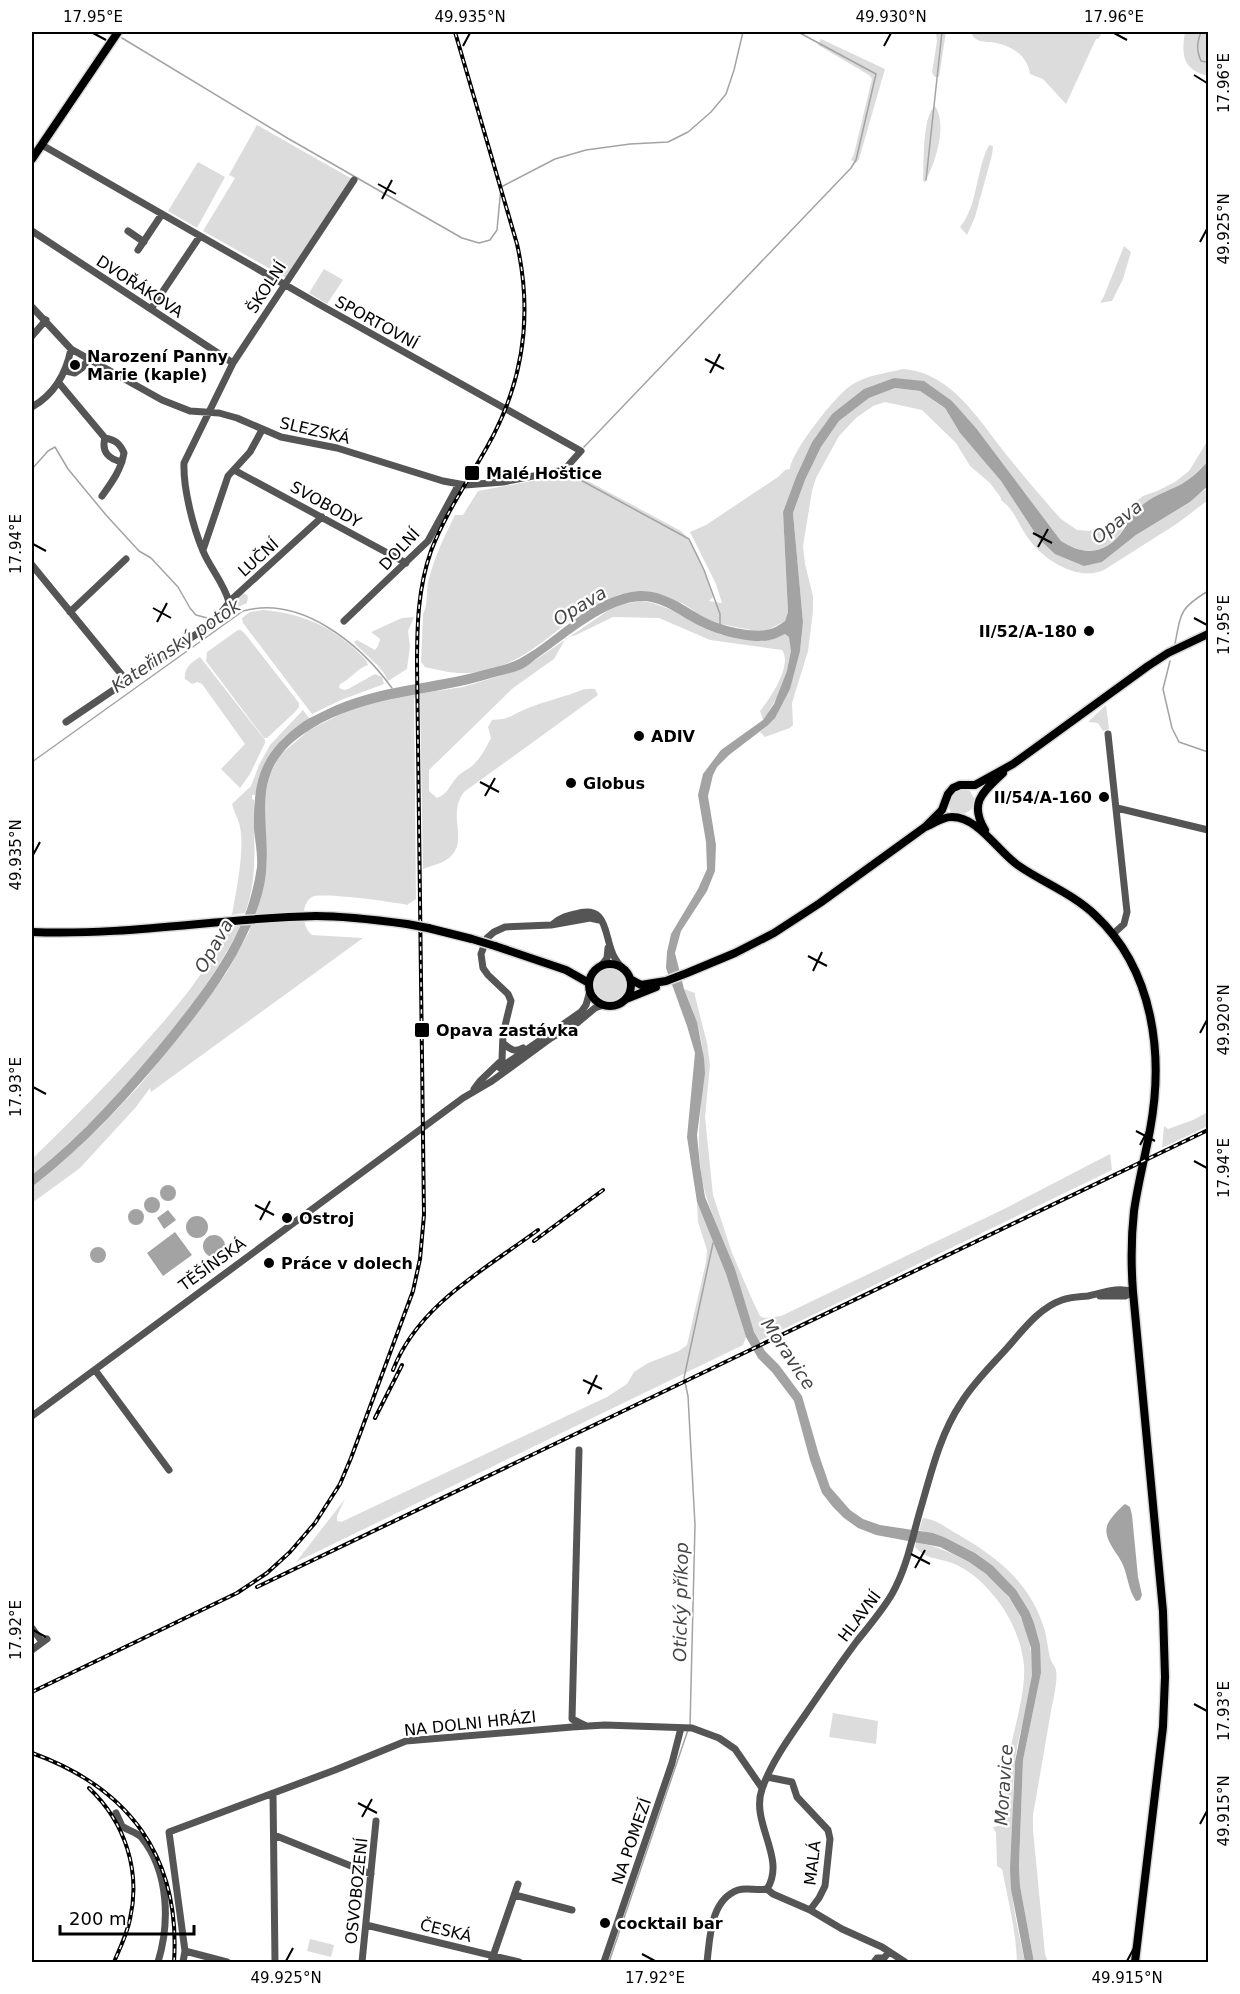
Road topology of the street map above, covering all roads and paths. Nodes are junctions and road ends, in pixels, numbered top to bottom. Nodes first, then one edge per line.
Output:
1 (118, 32) edge
2 (37, 147) edge
3 (32, 159) edge
4 (354, 180) dead end
5 (162, 214) junction
6 (32, 231) edge
7 (128, 231) dead end
8 (200, 236) junction
9 (144, 242) junction
10 (138, 250) dead end
11 (284, 284) junction
12 (32, 307) edge
13 (151, 309) junction
14 (46, 321) junction
15 (32, 336) edge
16 (70, 349) junction
17 (88, 360) junction
18 (233, 363) junction
19 (66, 371) junction
20 (59, 383) junction
21 (32, 407) edge
22 (208, 413) junction
23 (262, 430) junction
24 (105, 438) junction
25 (581, 451) joint
26 (122, 462) junction
27 (234, 470) junction
28 (459, 484) junction
29 (102, 496) dead end
30 (322, 517) junction
31 (203, 551) junction
32 (126, 559) dead end
33 (406, 563) junction
34 (32, 565) edge
35 (230, 602) junction
36 (70, 612) junction
37 (344, 621) dead end
38 (1209, 634) edge
39 (126, 680) junction
40 (66, 722) dead end
41 (1108, 734) dead end
42 (1013, 764) junction
43 (967, 786) junction
44 (946, 802) junction
45 (978, 805) junction
46 (1117, 808) junction
47 (958, 818) junction
48 (926, 827) junction
49 (1209, 830) edge
50 (995, 845) junction
51 (32, 932) edge
52 (1113, 934) junction
53 (609, 942) junction
54 (599, 967) junction
55 (622, 968) junction
56 (566, 970) junction
57 (630, 979) junction
58 (666, 981) junction
59 (589, 987) junction
60 (625, 1000) junction
61 (603, 1005) junction
62 (567, 1021) junction
63 (504, 1044) junction
64 (514, 1061) junction
65 (474, 1089) junction
66 (463, 1098) junction
67 (1127, 1293) junction
68 (94, 1370) junction
69 (32, 1416) edge
70 (579, 1450) dead end
71 (169, 1470) dead end
72 (32, 1628) edge
73 (32, 1650) edge
74 (586, 1726) junction
75 (686, 1728) junction
76 (767, 1777) junction
77 (762, 1788) junction
78 (273, 1793) junction
79 (116, 1813) dead end
80 (376, 1821) dead end
81 (274, 1835) junction
82 (371, 1874) junction
83 (518, 1884) dead end
84 (767, 1889) junction
85 (515, 1895) junction
86 (572, 1910) dead end
87 (810, 1910) junction
88 (366, 1925) junction
89 (184, 1951) junction
90 (889, 1952) junction
91 (492, 1959) edge
92 (158, 1962) edge
93 (183, 1962) edge
94 (227, 1962) edge
95 (275, 1962) edge
96 (362, 1962) edge
97 (519, 1962) edge
98 (604, 1962) edge
99 (707, 1962) edge
100 (874, 1962) edge
101 (905, 1962) edge
102 (1135, 1962) edge

1 - 2 main road
2 - 3 main road
2 - 5 street, SPORTOVNÍ
4 - 11 street, ŠKOLNÍ
5 - 8 street, SPORTOVNÍ
5 - 9 street
6 - 13 street, DVOŘÁKOVA
7 - 9 street
8 - 11 street, SPORTOVNÍ
8 - 13 street
9 - 10 street
11 - 18 street, ŠKOLNÍ
11 - 25 street, SPORTOVNÍ
12 - 14 street, SLEZSKÁ
13 - 18 street, DVOŘÁKOVA
14 - 15 street
14 - 16 street, SLEZSKÁ
16 - 17 street, SLEZSKÁ
16 - 19 street
17 - 19 street
17 - 22 street, SLEZSKÁ
18 - 22 street, ŠKOLNÍ
19 - 20 street
20 - 21 street
20 - 24 street
22 - 23 street, SLEZSKÁ
22 - 31 street, ŠKOLNÍ
23 - 27 street
23 - 28 street, SLEZSKÁ
24 - 26 street
24 - 26 street
25 - 28 street, SLEZSKÁ
26 - 29 street
27 - 30 street, SVOBODY
27 - 31 street
28 - 33 street, DOLNÍ
30 - 33 street, SVOBODY
30 - 35 street, LUČNÍ
31 - 35 street, ŠKOLNÍ
32 - 36 street
33 - 37 street, DOLNÍ
34 - 36 street
35 - 39 street, LUČNÍ
36 - 39 street
38 - 42 main road
39 - 40 street, LUČNÍ
41 - 46 street
42 - 43 main road
42 - 45 main road
43 - 44 main road
43 - 45 main road
44 - 47 main road
44 - 48 main road
45 - 47 main road
45 - 50 main road
46 - 49 street
46 - 52 street
47 - 48 main road
47 - 50 main road
48 - 58 main road
50 - 52 main road
51 - 56 main road, bridge
52 - 67 main road
53 - 54 street
53 - 55 street
53 - 63 street
54 - 55 main road
54 - 56 main road
54 - 59 main road, TĚŠÍNSKÁ
55 - 57 main road
56 - 59 main road
57 - 58 main road
57 - 60 main road
58 - 60 main road, TĚŠÍNSKÁ
59 - 61 main road
59 - 62 street, TĚŠÍNSKÁ
60 - 61 main road, TĚŠÍNSKÁ
61 - 64 street, TĚŠÍNSKÁ
62 - 63 street
62 - 64 street, TĚŠÍNSKÁ
63 - 64 street
63 - 65 street
64 - 65 street, TĚŠÍNSKÁ
64 - 66 street, TĚŠÍNSKÁ
65 - 66 street, TĚŠÍNSKÁ
66 - 68 street, TĚŠÍNSKÁ
67 - 76 street, HLAVNÍ
67 - 102 main road
68 - 69 street, TĚŠÍNSKÁ
68 - 71 street
70 - 74 street
72 - 73 street
74 - 75 street, NA DOLNI HRÁZI
74 - 78 street, NA DOLNI HRÁZI
75 - 77 street, NA DOLNI HRÁZI
75 - 98 street, NA POMEZÍ
76 - 77 street, HLAVNÍ
76 - 87 street, MALÁ
77 - 84 street, HLAVNÍ
78 - 81 street
78 - 89 street, NA DOLNI HRÁZI
79 - 92 street
80 - 82 street, OSVOBOZENÍ
81 - 82 street
81 - 95 street
82 - 88 street, OSVOBOZENÍ
83 - 85 street
84 - 87 street
84 - 99 street
85 - 86 street
85 - 91 street
87 - 90 street
88 - 91 street, ČESKÁ
88 - 96 street, OSVOBOZENÍ
89 - 93 street
89 - 94 street
90 - 100 street
90 - 101 street
91 - 97 street, ČESKÁ

